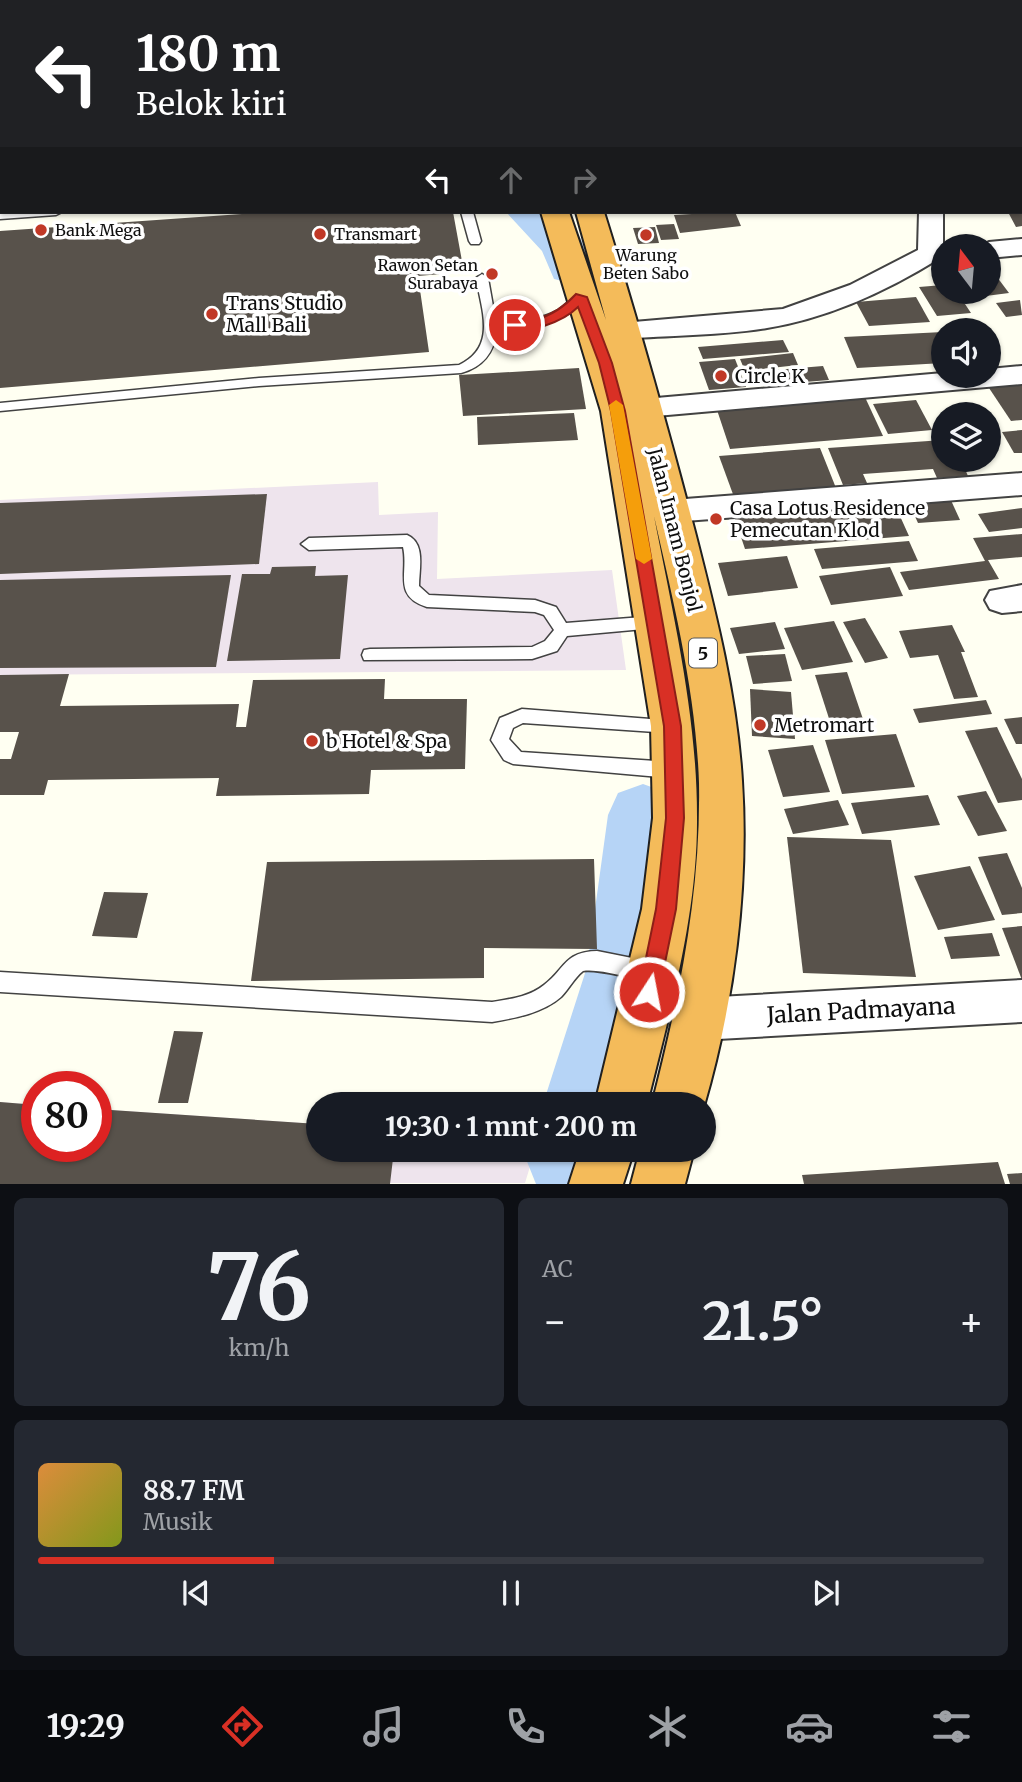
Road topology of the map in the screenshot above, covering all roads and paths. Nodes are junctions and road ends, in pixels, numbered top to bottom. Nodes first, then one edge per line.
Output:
1 (28, 214) edge
2 (468, 214) edge
3 (556, 214) edge
4 (590, 214) edge
5 (931, 214) edge
6 (0, 216) edge
7 (934, 234) edge
8 (475, 242) dead end
9 (1022, 247) edge
10 (1001, 249) edge
11 (931, 256) edge
12 (482, 278) dead end
13 (593, 306) junction
14 (491, 327) junction
15 (1022, 374) edge
16 (0, 407) edge
17 (645, 408) junction
18 (1022, 484) edge
19 (672, 510) junction
20 (309, 544) dead end
21 (642, 624) junction
22 (562, 630) junction
23 (370, 655) dead end
24 (662, 724) junction
25 (656, 769) junction
26 (636, 969) junction
27 (0, 982) edge
28 (1022, 1001) edge
29 (700, 1019) junction
30 (622, 1092) edge
31 (681, 1092) edge
32 (603, 1162) edge
33 (664, 1162) edge
34 (596, 1184) edge
35 (659, 1184) edge

1 - 6 lane
2 - 8 lane
3 - 13 highway, Jalan Imam Bonjol / 5
4 - 13 highway, Jalan Imam Bonjol / 5
5 - 7 street
9 - 10 street
11 - 13 street
12 - 14 lane
13 - 14 lane
13 - 17 highway, Jalan Imam Bonjol / 5
13 - 21 highway, Jalan Imam Bonjol / 5
14 - 16 lane
15 - 17 street
17 - 19 highway, Jalan Imam Bonjol / 5
18 - 19 street
19 - 29 highway, Jalan Imam Bonjol / 5
20 - 22 lane
21 - 22 lane
21 - 24 highway, Jalan Imam Bonjol / 5
22 - 23 lane
24 - 25 highway, Jalan Imam Bonjol / 5
24 - 25 lane
25 - 26 highway, Jalan Imam Bonjol / 5
26 - 27 lane
26 - 30 highway, Jalan Imam Bonjol / 5
28 - 29 street, Jalan Padmayana
29 - 31 highway, Jalan Imam Bonjol / 5
32 - 34 highway
33 - 35 highway

